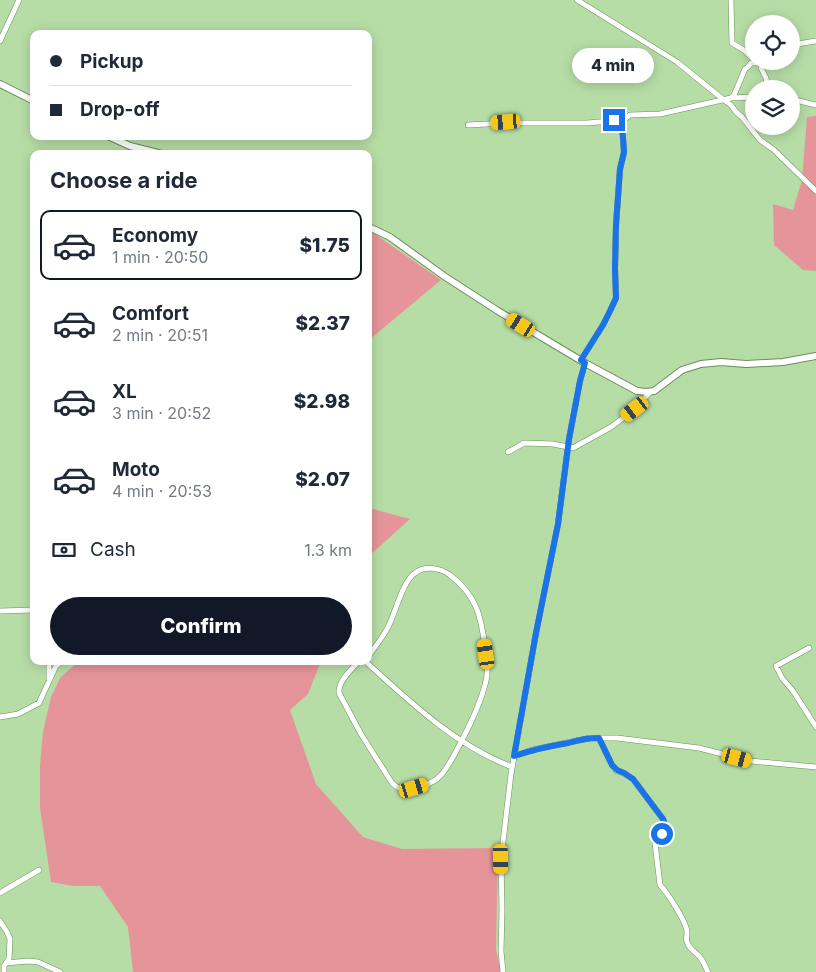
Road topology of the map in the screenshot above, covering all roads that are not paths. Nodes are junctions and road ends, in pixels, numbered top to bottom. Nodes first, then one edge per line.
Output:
1 (18, 0) edge
2 (577, 0) edge
3 (731, 0) edge
4 (0, 41) edge
5 (816, 41) edge
6 (800, 44) edge
7 (745, 51) edge
8 (745, 69) edge
9 (0, 84) edge
10 (745, 97) edge
11 (30, 98) edge
12 (731, 98) junction
13 (724, 100) junction
14 (800, 101) edge
15 (816, 104) edge
16 (623, 120) junction
17 (468, 125) dead end
18 (117, 140) edge
19 (146, 150) edge
20 (816, 191) edge
21 (372, 228) edge
22 (816, 356) edge
23 (583, 362) junction
24 (650, 392) junction
25 (568, 448) junction
26 (508, 452) dead end
27 (30, 610) edge
28 (0, 611) edge
29 (809, 648) dead end
30 (372, 651) edge
31 (49, 665) edge
32 (57, 665) edge
33 (356, 665) edge
34 (370, 665) edge
35 (49, 680) junction
36 (0, 717) edge
37 (816, 727) edge
38 (599, 738) junction
39 (462, 741) junction
40 (514, 756) junction
41 (512, 767) junction
42 (816, 767) edge
43 (39, 870) dead end
44 (0, 893) edge
45 (0, 921) edge
46 (6, 963) junction
47 (4, 972) edge
48 (60, 972) edge
49 (503, 972) edge
50 (708, 972) edge

1 - 4 street
2 - 13 street
3 - 7 street
5 - 6 street
8 - 12 street
9 - 11 street
10 - 12 street
12 - 13 street
13 - 16 street
13 - 20 street
14 - 15 street
16 - 17 street
16 - 23 street
18 - 19 street
21 - 23 street
22 - 24 street
23 - 24 street
23 - 25 street
24 - 25 street
25 - 26 street
25 - 40 street
27 - 28 street
29 - 37 street
30 - 39 street
31 - 35 street
32 - 35 street
33 - 39 street
34 - 39 street
35 - 36 street
38 - 40 street
38 - 42 street
38 - 50 street
39 - 41 street
40 - 41 street
41 - 49 street
43 - 44 street
45 - 46 street
46 - 47 street
46 - 48 street

